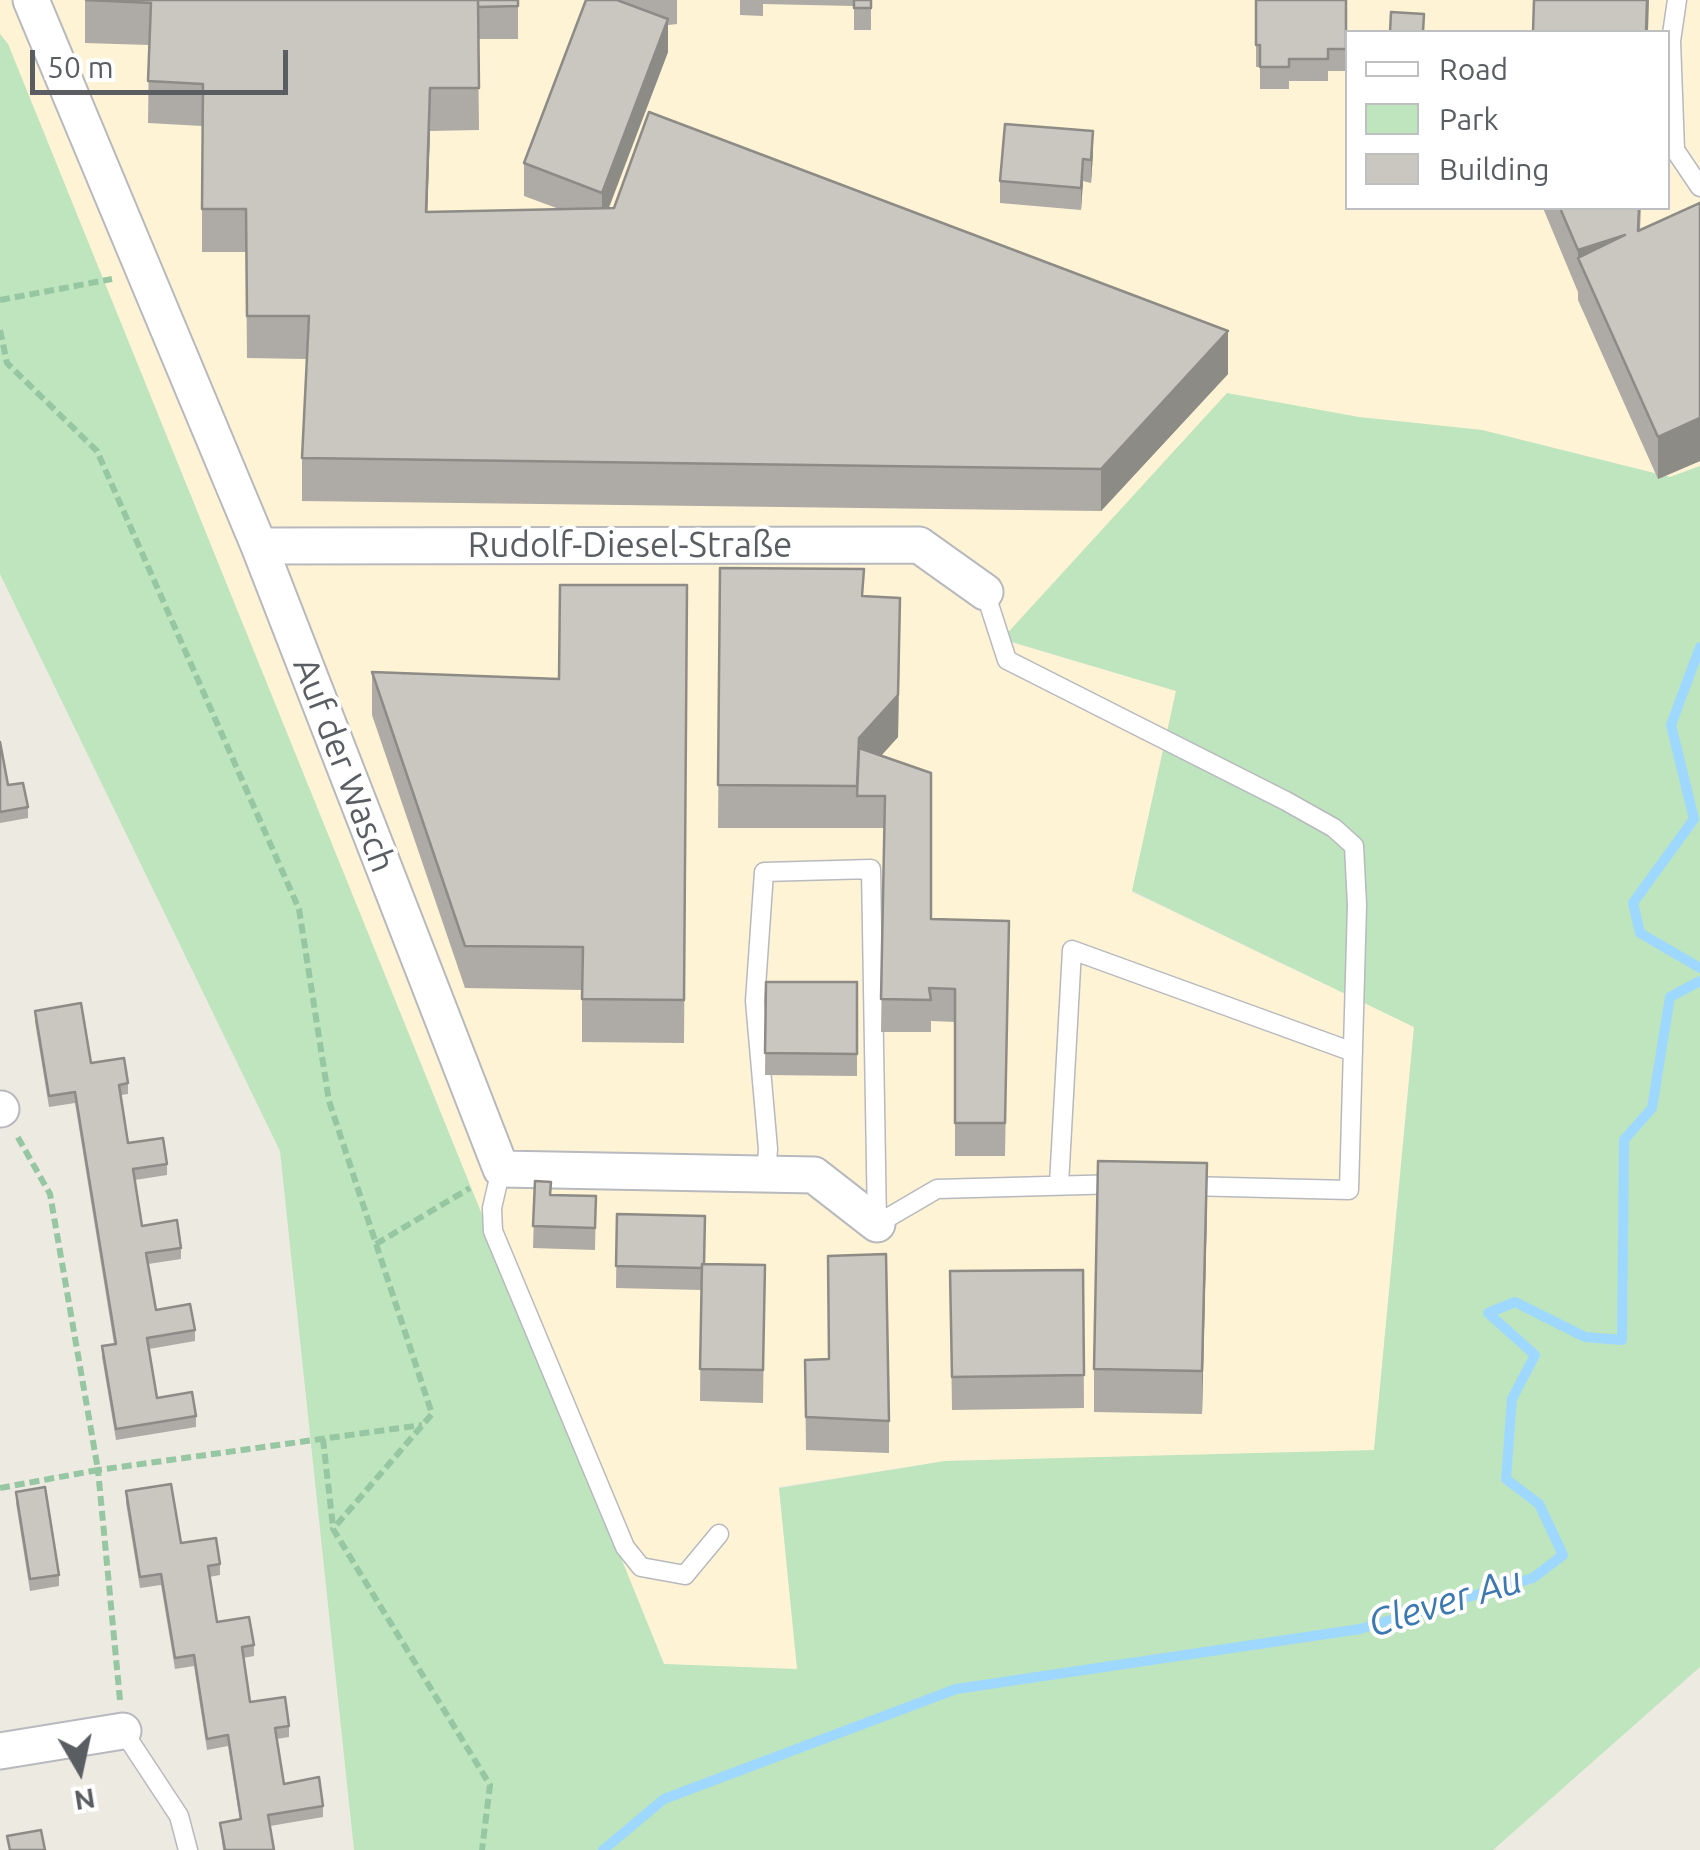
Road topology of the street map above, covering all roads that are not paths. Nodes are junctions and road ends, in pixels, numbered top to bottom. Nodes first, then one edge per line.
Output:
1 (31, 0) edge
2 (1677, 0) edge
3 (1700, 187) edge
4 (259, 546) junction
5 (985, 592) joint
6 (1353, 1052) junction
7 (501, 1169) junction
8 (766, 1174) junction
9 (1059, 1184) junction
10 (1134, 1184) edge
11 (1173, 1185) edge
12 (877, 1224) junction
13 (719, 1534) dead end
14 (123, 1731) joint
15 (0, 1751) edge
16 (188, 1850) edge

1 - 4 street, Auf der Wasch
2 - 3 lane
4 - 5 street, Rudolf-Diesel-Straße
4 - 7 street, Auf der Wasch
5 - 6 lane
6 - 9 lane
6 - 11 lane
7 - 8 street
7 - 13 lane
8 - 12 street
8 - 12 lane
9 - 10 lane
9 - 12 lane
14 - 15 street
14 - 16 lane

